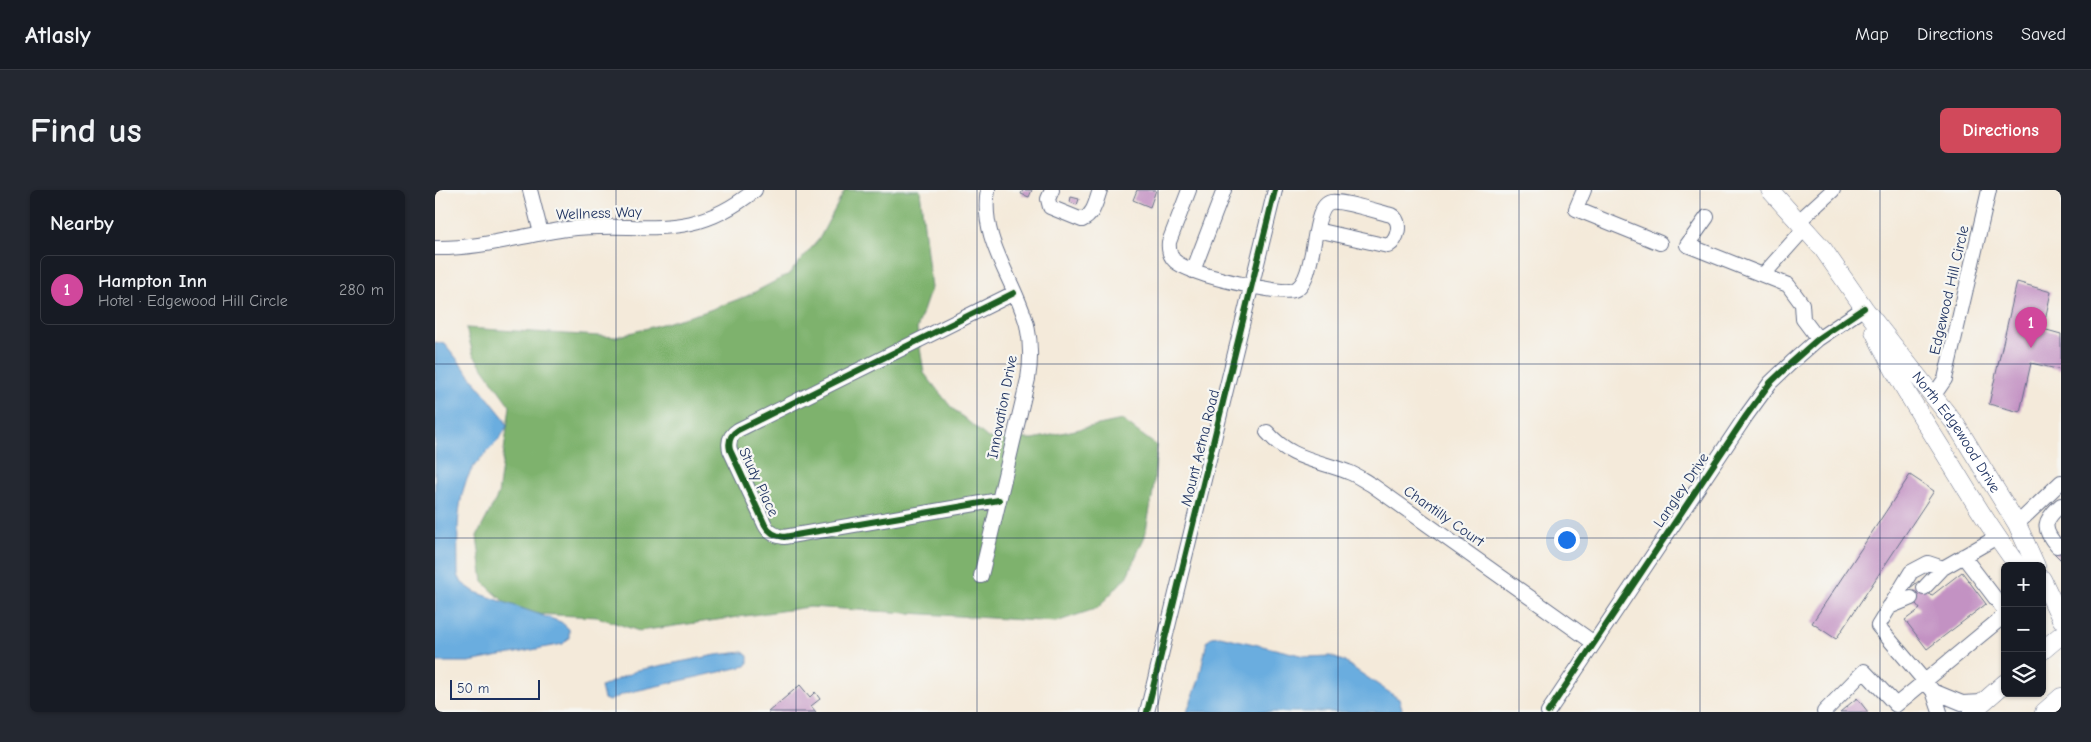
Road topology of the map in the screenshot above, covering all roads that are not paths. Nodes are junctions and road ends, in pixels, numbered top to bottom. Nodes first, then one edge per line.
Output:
1 (530, 190) edge
2 (755, 190) edge
3 (988, 190) edge
4 (1052, 190) edge
5 (1100, 190) edge
6 (1189, 190) edge
7 (1224, 190) edge
8 (1275, 190) edge
9 (1584, 190) edge
10 (1770, 190) edge
11 (1833, 190) edge
12 (1989, 190) edge
13 (1707, 217) dead end
14 (1802, 225) junction
15 (1317, 230) junction
16 (541, 233) junction
17 (1660, 243) dead end
18 (435, 248) edge
19 (1193, 271) junction
20 (1764, 274) junction
21 (1253, 285) junction
22 (1014, 292) junction
23 (1864, 308) junction
24 (1818, 339) junction
25 (1934, 395) junction
26 (1267, 432) dead end
27 (2061, 482) edge
28 (999, 500) junction
29 (2061, 505) edge
30 (2017, 524) junction
31 (1997, 537) junction
32 (2057, 546) dead end
33 (1963, 556) junction
34 (2015, 562) edge
35 (2034, 562) edge
36 (1943, 568) junction
37 (981, 576) dead end
38 (2046, 587) edge
39 (1924, 588) dead end
40 (1911, 598) dead end
41 (2046, 603) edge
42 (1889, 606) junction
43 (2002, 607) edge
44 (2001, 619) edge
45 (2061, 619) edge
46 (2061, 624) edge
47 (2061, 635) edge
48 (1594, 643) junction
49 (2046, 648) edge
50 (1929, 686) junction
51 (2001, 686) edge
52 (2061, 697) edge
53 (1977, 707) edge
54 (1147, 712) edge
55 (1548, 712) edge
56 (1824, 712) edge
57 (1940, 712) edge
58 (2044, 712) edge

1 - 16 street
2 - 16 street, Wellness Way
3 - 22 street, Innovation Drive
4 - 5 street
6 - 19 street
7 - 19 street
8 - 21 street, Mount Aetna Road
9 - 17 street
10 - 14 main road, North Edgewood Drive
11 - 14 street
12 - 25 street, Edgewood Hill Circle
13 - 20 street
14 - 20 street
14 - 23 main road, North Edgewood Drive
15 - 15 street
15 - 21 street
16 - 18 street, Wellness Way
19 - 21 street
20 - 24 street
21 - 54 street, Mount Aetna Road
22 - 28 street, Innovation Drive
22 - 28 street, Study Place
23 - 24 street, Langley Drive
23 - 25 main road, North Edgewood Drive
23 - 31 main road, North Edgewood Drive
24 - 48 street, Langley Drive
25 - 30 main road, North Edgewood Drive
26 - 48 street, Chantilly Court
27 - 30 street
28 - 37 street, Innovation Drive
29 - 32 street
30 - 35 main road, North Edgewood Drive
31 - 33 street
31 - 34 main road, North Edgewood Drive
33 - 36 street
33 - 43 street
36 - 39 street
36 - 42 street
38 - 45 main road
40 - 42 street
41 - 46 main road
42 - 50 street
44 - 50 street
47 - 49 main road
48 - 55 street, Langley Drive
50 - 53 street
50 - 56 street
50 - 57 street
51 - 53 main road
52 - 58 main road

